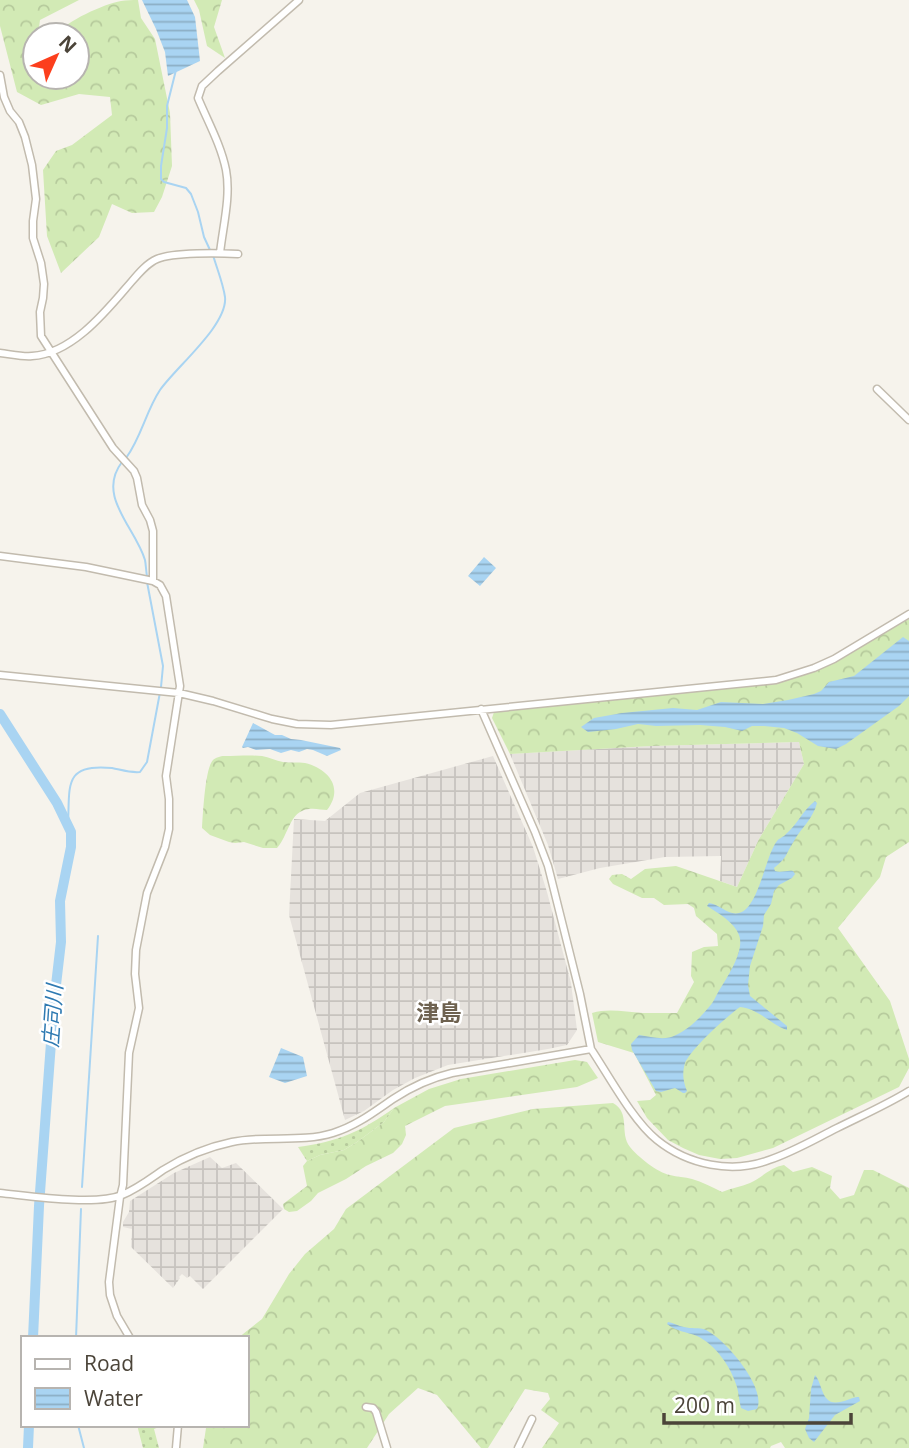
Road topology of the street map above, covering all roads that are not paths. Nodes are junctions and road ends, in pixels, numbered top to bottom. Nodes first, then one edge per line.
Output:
1 (299, 0) edge
2 (0, 75) edge
3 (220, 253) junction
4 (238, 254) dead end
5 (52, 352) junction
6 (0, 353) edge
7 (877, 389) dead end
8 (909, 420) edge
9 (0, 556) edge
10 (153, 581) junction
11 (909, 614) edge
12 (0, 676) edge
13 (179, 694) junction
14 (481, 709) junction
15 (593, 1052) junction
16 (909, 1091) edge
17 (0, 1193) edge
18 (120, 1197) junction
19 (129, 1336) edge
20 (366, 1407) dead end
21 (532, 1419) dead end
22 (178, 1427) edge
23 (176, 1448) edge
24 (387, 1448) edge
25 (518, 1448) edge

1 - 3 street
2 - 5 street
3 - 4 street
3 - 5 street
5 - 6 street
5 - 10 street
7 - 8 street
9 - 10 street
10 - 13 street
11 - 14 street
12 - 13 street
13 - 14 street
13 - 18 street
14 - 15 street
15 - 16 street
15 - 18 street
17 - 18 street
18 - 19 street
20 - 24 street
21 - 25 street
22 - 23 street

